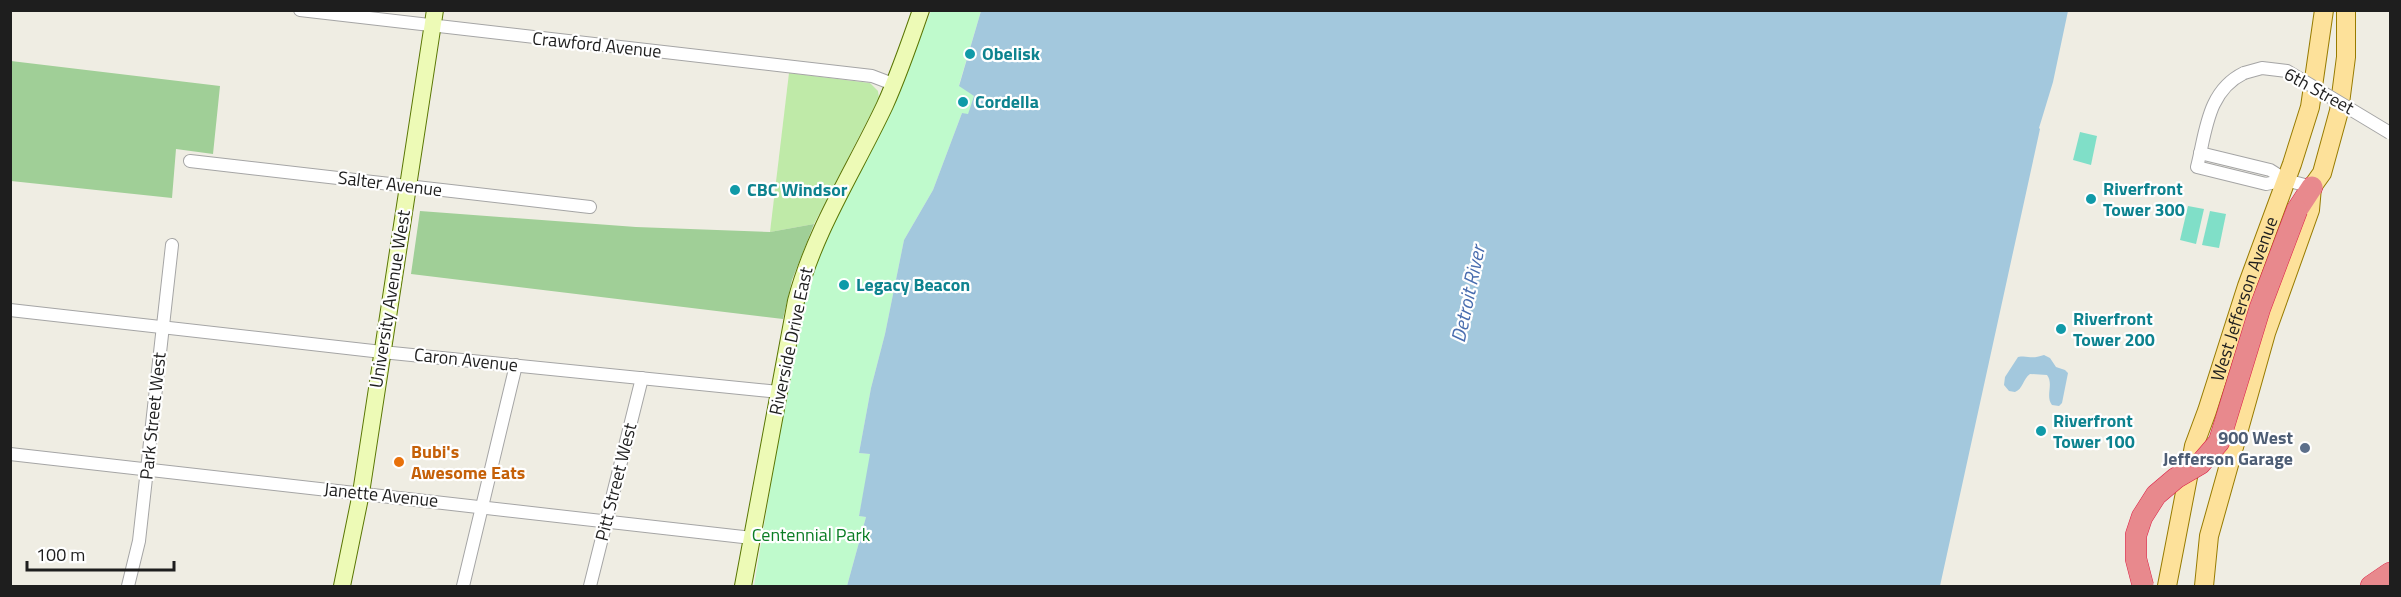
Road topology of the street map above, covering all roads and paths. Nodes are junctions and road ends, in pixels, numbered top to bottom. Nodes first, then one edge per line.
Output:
1 (300, 10) edge
2 (921, 10) edge
3 (2325, 10) edge
4 (2346, 10) edge
5 (434, 18) edge
6 (893, 84) junction
7 (2314, 90) junction
8 (2391, 133) edge
9 (2200, 153) junction
10 (190, 161) dead end
11 (2325, 162) junction
12 (2286, 180) junction
13 (407, 186) junction
14 (2312, 187) junction
15 (590, 207) dead end
16 (172, 245) dead end
17 (10, 310) edge
18 (163, 327) junction
19 (382, 352) junction
20 (516, 365) junction
21 (642, 378) junction
22 (779, 392) junction
23 (10, 454) edge
24 (147, 469) junction
25 (361, 493) junction
26 (482, 507) junction
27 (606, 521) junction
28 (2209, 536) junction
29 (752, 538) junction
30 (2391, 573) edge
31 (2377, 585) edge
32 (128, 586) edge
33 (342, 586) edge
34 (463, 586) edge
35 (590, 586) edge
36 (743, 586) edge
37 (2144, 586) edge
38 (2167, 586) edge
39 (2192, 586) edge
40 (2204, 586) edge

1 - 5 street, Crawford Avenue
2 - 6 main road, Riverside Drive East
3 - 7 main road, West Jefferson Avenue
4 - 11 main road, West Jefferson Avenue
5 - 6 street, Crawford Avenue
5 - 13 main road, University Avenue West
6 - 22 main road, Riverside Drive East
7 - 11 main road
7 - 12 main road, West Jefferson Avenue
8 - 9 street, 6th Street, bridge
9 - 12 street
9 - 12 street, 6th Street
10 - 13 street, Salter Avenue
11 - 14 main road, West Jefferson Avenue
12 - 14 street
12 - 38 main road, West Jefferson Avenue
13 - 15 street, Salter Avenue
13 - 19 main road, University Avenue West
14 - 28 main road, West Jefferson Avenue
14 - 37 highway, bridge
16 - 18 street, Park Street West
17 - 18 street, Caron Avenue
18 - 19 street, Caron Avenue
18 - 24 street, Park Street West
19 - 20 street, Caron Avenue
19 - 25 main road, University Avenue West
20 - 21 street, Caron Avenue
20 - 26 street
21 - 22 street, Caron Avenue
21 - 27 street, Pitt Street West
22 - 29 main road, Riverside Drive East
23 - 24 street, Janette Avenue
24 - 25 street, Janette Avenue
24 - 32 street, Park Street West
25 - 26 street, Janette Avenue
25 - 33 main road, University Avenue West
26 - 27 street, Janette Avenue
26 - 34 street
27 - 29 street, Janette Avenue
27 - 35 street, Pitt Street West
28 - 39 main road
28 - 40 main road, West Jefferson Avenue
29 - 36 main road, Riverside Drive East
30 - 31 highway

